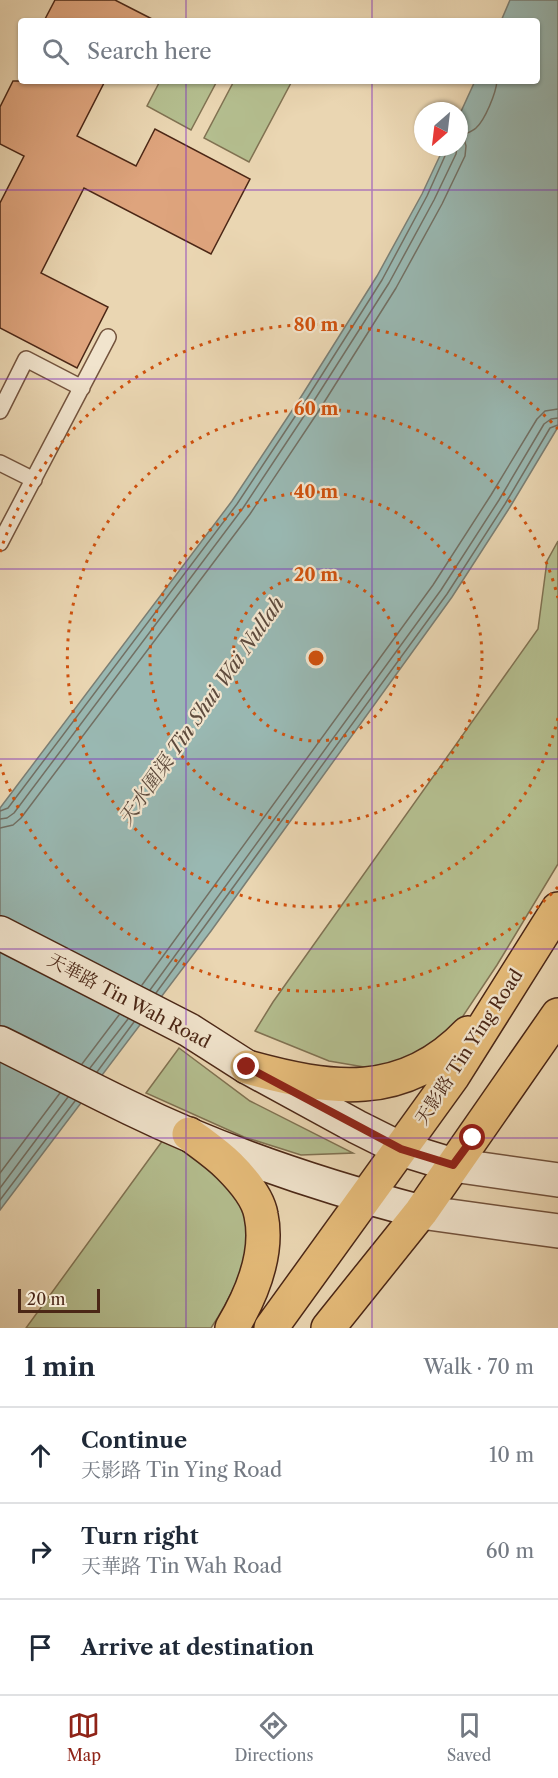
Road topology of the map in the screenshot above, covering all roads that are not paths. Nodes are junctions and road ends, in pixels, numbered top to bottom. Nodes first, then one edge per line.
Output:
1 (108, 337) dead end
2 (82, 388) junction
3 (0, 411) edge
4 (0, 463) edge
5 (34, 480) junction
6 (0, 543) edge
7 (558, 909) edge
8 (0, 933) edge
9 (503, 997) junction
10 (558, 1015) edge
11 (0, 1042) edge
12 (247, 1067) junction
13 (189, 1134) junction
14 (401, 1149) junction
15 (453, 1165) junction
16 (558, 1180) edge
17 (367, 1197) junction
18 (421, 1212) junction
19 (558, 1231) edge
20 (232, 1328) edge
21 (271, 1328) edge
22 (328, 1328) edge

1 - 2 lane
2 - 3 lane
2 - 5 lane
4 - 5 lane
5 - 6 lane
7 - 9 main road, 天影路 Tin Ying Road
8 - 12 main road, 天華路 Tin Wah Road
9 - 12 main road
9 - 14 main road, 天影路 Tin Ying Road
10 - 15 main road
11 - 13 main road
12 - 14 main road, 天華路 Tin Wah Road
13 - 17 main road
13 - 20 main road
14 - 15 main road, 天華路 Tin Wah Road
14 - 17 main road, 天影路 Tin Ying Road
15 - 16 main road, 天華路 Tin Wah Road
15 - 18 main road
17 - 18 main road
17 - 21 main road, 天影路 Tin Ying Road
18 - 19 main road
18 - 22 main road

